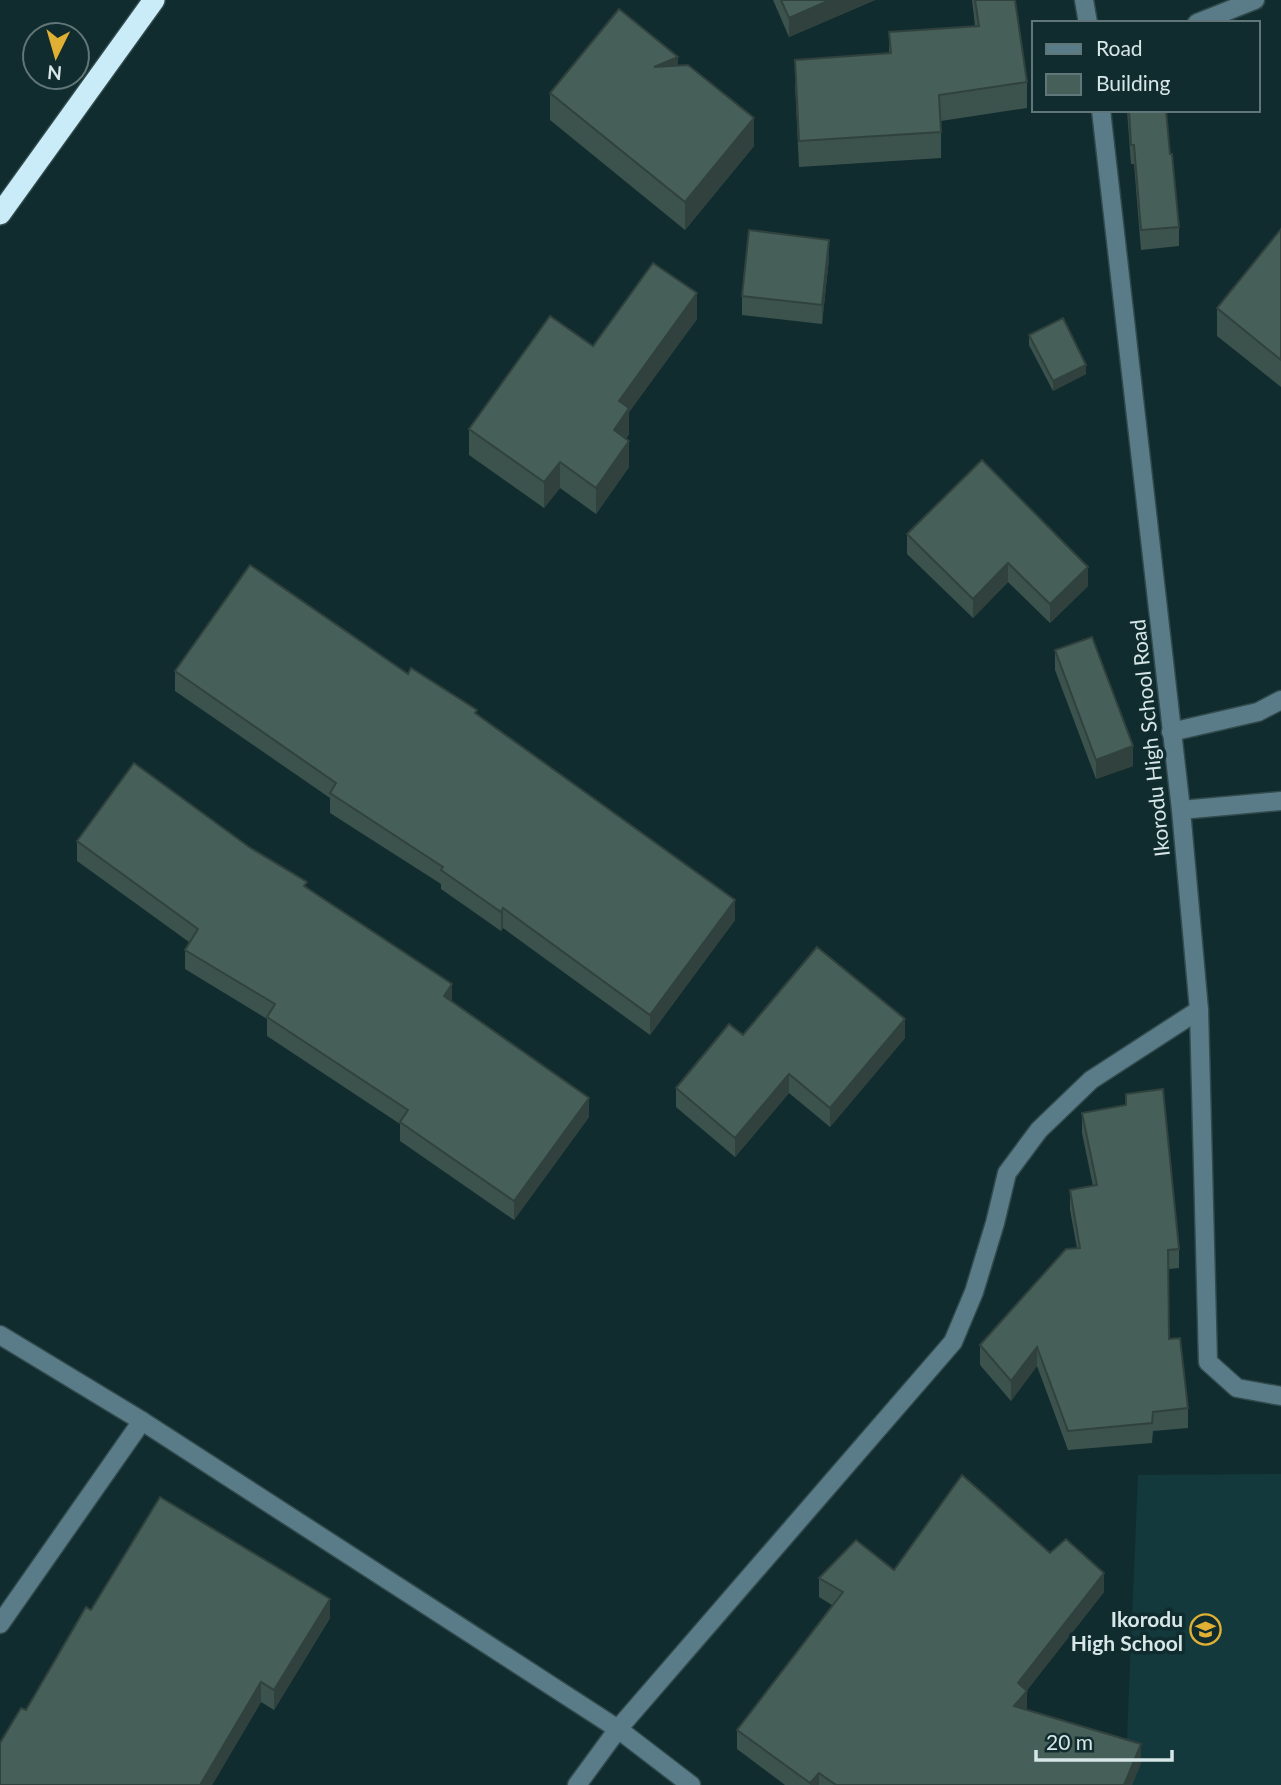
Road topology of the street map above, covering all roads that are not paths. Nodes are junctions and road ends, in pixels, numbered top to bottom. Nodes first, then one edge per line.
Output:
1 (154, 0) edge
2 (1084, 0) edge
3 (1255, 0) edge
4 (1088, 21) edge
5 (1202, 21) edge
6 (1101, 112) edge
7 (0, 214) edge
8 (1281, 700) edge
9 (1171, 732) junction
10 (1281, 801) edge
11 (1181, 810) junction
12 (1199, 1010) junction
13 (0, 1335) edge
14 (1281, 1396) edge
15 (142, 1421) junction
16 (0, 1624) edge
17 (618, 1729) junction
18 (577, 1785) edge
19 (691, 1785) edge

1 - 7 highway
2 - 4 street
3 - 5 street
6 - 9 street, Ikorodu High School Road
8 - 9 street
9 - 11 street, Ikorodu High School Road
10 - 11 street
11 - 12 street, Ikorodu High School Road
12 - 14 street, Ikorodu High School Road
12 - 17 street
13 - 15 street
15 - 16 street
15 - 17 street
17 - 18 street
17 - 19 street

